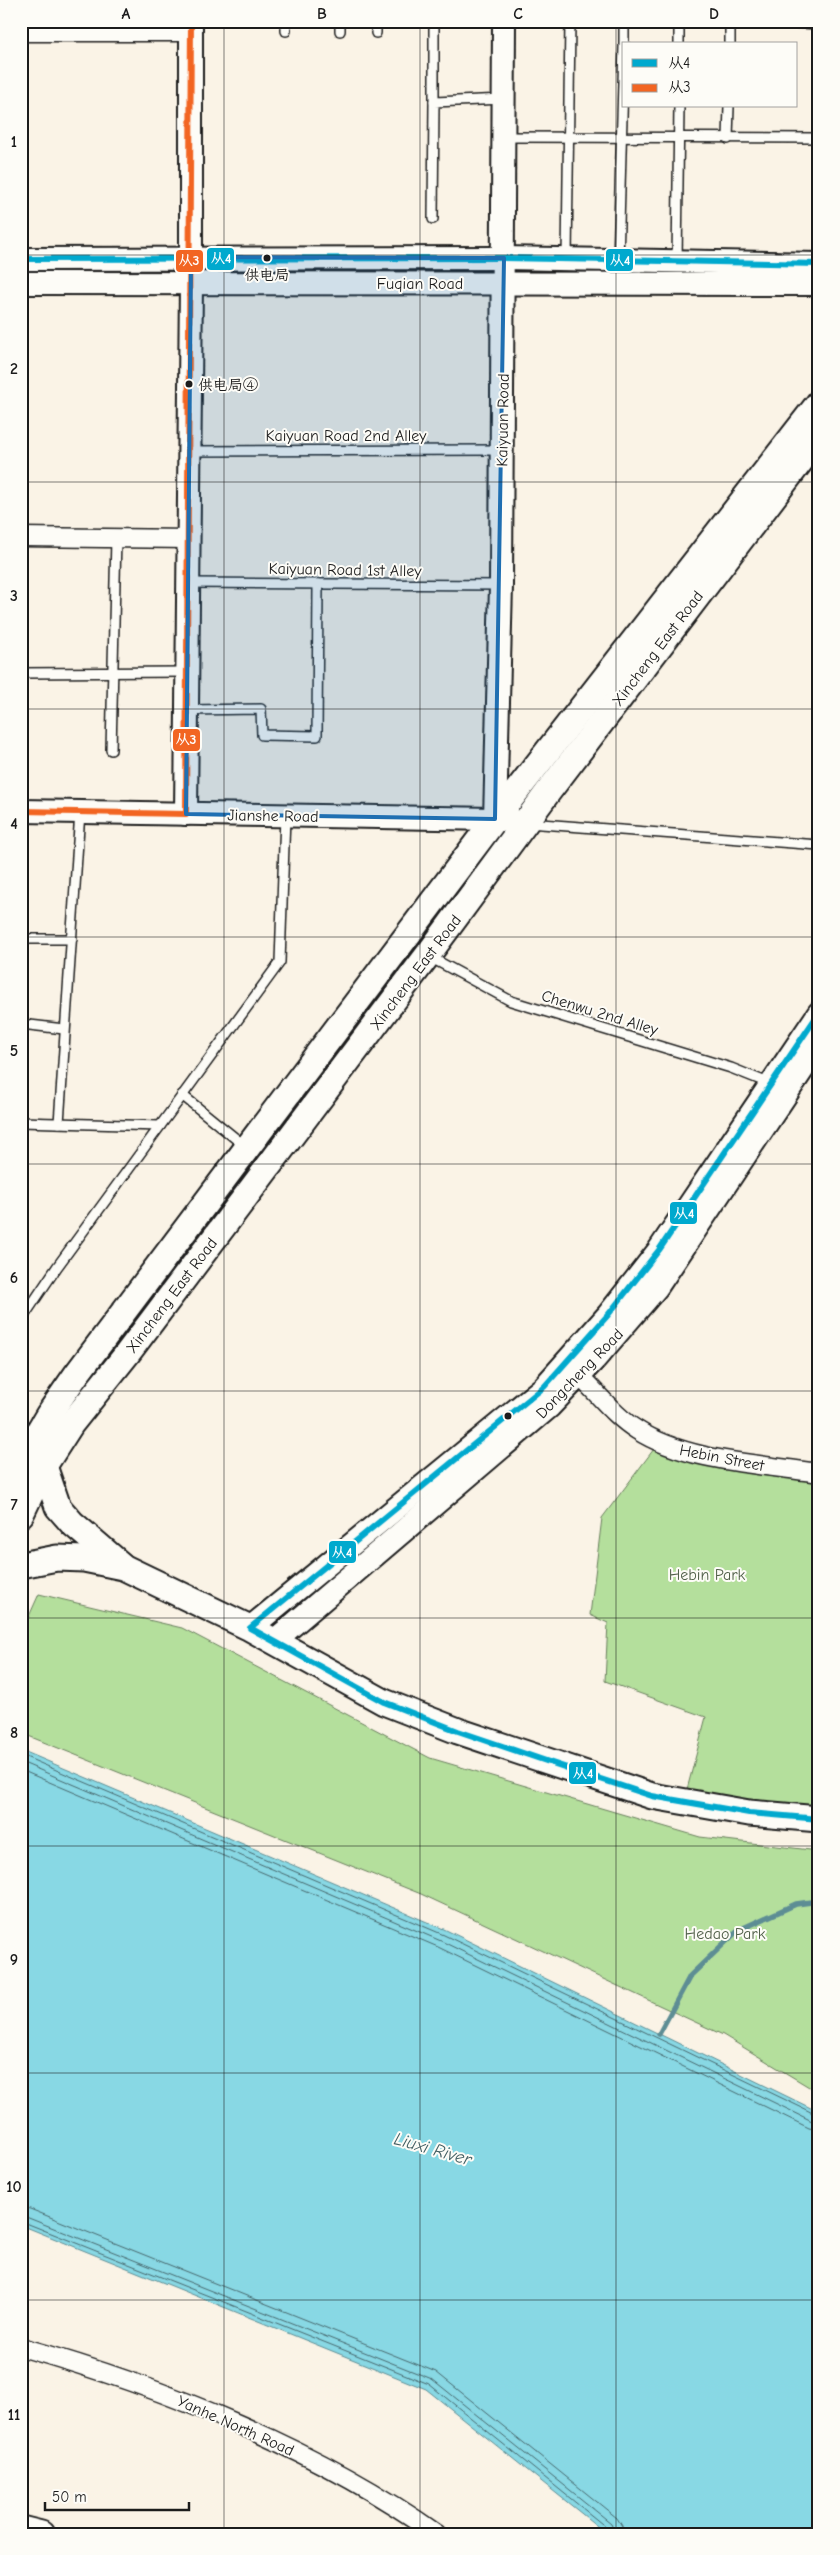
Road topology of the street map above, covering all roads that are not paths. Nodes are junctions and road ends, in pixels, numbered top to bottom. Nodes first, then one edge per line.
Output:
1 (286, 21) edge
2 (340, 21) edge
3 (376, 21) edge
4 (434, 21) edge
5 (504, 21) edge
6 (570, 21) edge
7 (624, 21) edge
8 (679, 21) edge
9 (730, 21) edge
10 (742, 21) edge
11 (819, 24) edge
12 (191, 26) edge
13 (60, 27) edge
14 (103, 27) edge
15 (286, 31) dead end
16 (340, 31) dead end
17 (21, 32) edge
18 (376, 33) dead end
19 (624, 42) edge
20 (679, 42) edge
21 (730, 42) edge
22 (504, 99) junction
23 (434, 102) junction
24 (623, 108) edge
25 (679, 108) edge
26 (729, 108) edge
27 (504, 137) junction
28 (568, 137) junction
29 (622, 138) junction
30 (678, 138) junction
31 (819, 138) edge
32 (728, 139) junction
33 (434, 219) dead end
34 (191, 257) junction
35 (504, 258) junction
36 (21, 259) edge
37 (568, 259) junction
38 (618, 260) junction
39 (677, 261) junction
40 (819, 264) edge
41 (192, 282) junction
42 (21, 283) edge
43 (504, 283) junction
44 (819, 284) edge
45 (819, 403) edge
46 (819, 436) edge
47 (502, 450) junction
48 (190, 451) junction
49 (21, 537) edge
50 (116, 538) junction
51 (189, 539) junction
52 (188, 582) junction
53 (318, 584) junction
54 (502, 585) junction
55 (114, 672) junction
56 (187, 672) junction
57 (21, 673) edge
58 (187, 710) junction
59 (111, 750) dead end
60 (21, 811) edge
61 (80, 812) junction
62 (186, 814) junction
63 (285, 815) junction
64 (495, 819) junction
65 (526, 822) junction
66 (819, 845) edge
67 (72, 938) junction
68 (21, 939) edge
69 (427, 956) junction
70 (819, 1013) edge
71 (21, 1024) edge
72 (64, 1029) junction
73 (819, 1046) edge
74 (771, 1084) junction
75 (182, 1095) junction
76 (21, 1122) edge
77 (59, 1122) junction
78 (160, 1126) junction
79 (247, 1148) junction
80 (21, 1309) edge
81 (572, 1369) junction
82 (27, 1442) edge
83 (33, 1464) edge
84 (819, 1473) edge
85 (21, 1514) edge
86 (21, 1565) edge
87 (123, 1567) junction
88 (250, 1628) junction
89 (274, 1641) junction
90 (819, 1819) edge
91 (21, 2347) edge
92 (21, 2529) edge
93 (41, 2534) edge
94 (437, 2534) edge

1 - 15 lane
2 - 16 lane
3 - 18 lane
4 - 23 lane
5 - 22 street, Kaiyuan Road
6 - 28 lane
7 - 19 lane
8 - 20 lane
9 - 21 lane
10 - 11 lane
12 - 14 street
12 - 34 street
13 - 14 street
13 - 17 street
22 - 23 lane
22 - 27 street, Kaiyuan Road
23 - 33 lane
24 - 29 lane
25 - 30 lane
26 - 32 lane
27 - 28 lane
27 - 35 street, Kaiyuan Road
28 - 29 lane
28 - 37 lane
29 - 30 lane
29 - 38 lane
30 - 32 lane
30 - 39 lane
31 - 32 lane
34 - 35 street, Fuqian Road
34 - 36 street, Fuqian Road
34 - 41 street
35 - 37 street, Fuqian Road
35 - 43 street, Kaiyuan Road
37 - 38 street, Fuqian Road
38 - 39 street, Fuqian Road
39 - 40 street, Fuqian Road
41 - 42 street, Fuqian Road
41 - 43 street, Fuqian Road
41 - 48 street
43 - 44 street, Fuqian Road
43 - 47 street, Kaiyuan Road
45 - 64 main road, Xincheng East Road
46 - 65 main road, Xincheng East Road
47 - 48 lane, Kaiyuan Road 2nd Alley
47 - 54 street, Kaiyuan Road
48 - 51 street
49 - 50 street
50 - 51 street
50 - 55 lane
51 - 52 street
52 - 53 lane, Kaiyuan Road 1st Alley
52 - 56 street
53 - 54 lane, Kaiyuan Road 1st Alley
53 - 58 lane
54 - 64 street, Kaiyuan Road
55 - 56 lane
55 - 57 lane
55 - 59 lane
56 - 58 street
58 - 62 street
60 - 61 street, Jianshe Road
61 - 62 street, Jianshe Road
61 - 67 lane
62 - 63 street, Jianshe Road
63 - 64 street, Jianshe Road
63 - 75 lane
64 - 65 street, Jianshe Road
64 - 79 main road, Xincheng East Road
65 - 66 lane
65 - 69 main road, Xincheng East Road
67 - 68 lane
67 - 72 lane
69 - 74 lane, Chenwu 2nd Alley
69 - 83 main road, Xincheng East Road
70 - 74 street, Dongcheng Road
71 - 72 lane
72 - 77 lane
73 - 81 street, Dongcheng Road
74 - 81 street, Dongcheng Road
75 - 78 lane
75 - 79 lane
76 - 77 lane
77 - 78 lane
78 - 80 lane
79 - 82 main road, Xincheng East Road
81 - 84 street, Hebin Street
81 - 88 street, Dongcheng Road
81 - 89 street, Dongcheng Road
82 - 83 main road, Xincheng East Road
83 - 85 main road, Xincheng East Road
83 - 87 main road
86 - 87 main road
87 - 88 main road
88 - 89 main road
89 - 90 main road
91 - 94 street, Yanhe North Road
92 - 93 main road

